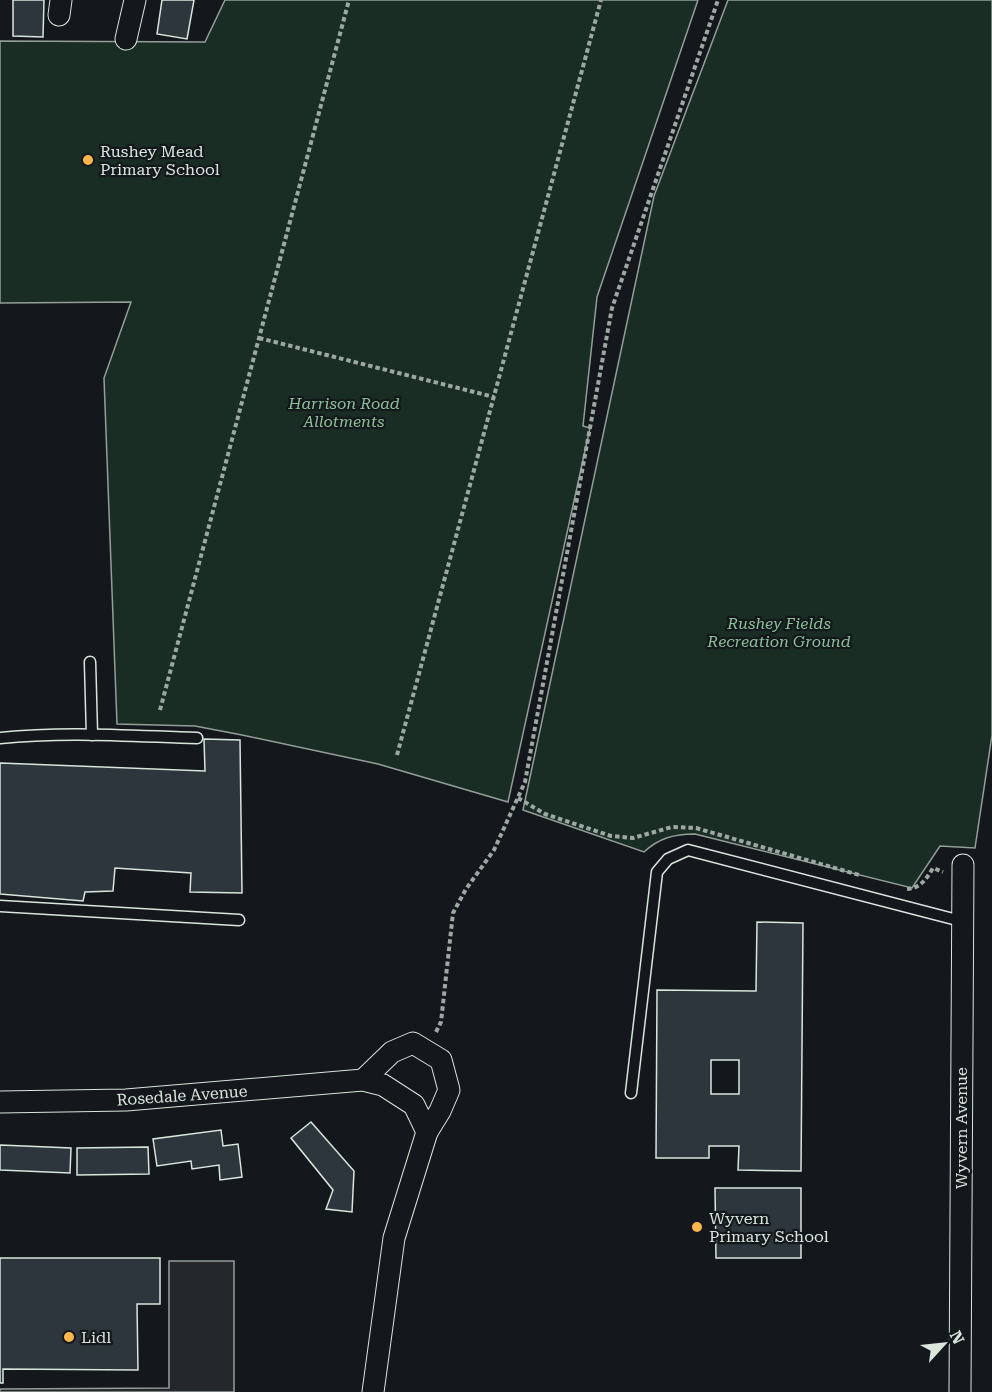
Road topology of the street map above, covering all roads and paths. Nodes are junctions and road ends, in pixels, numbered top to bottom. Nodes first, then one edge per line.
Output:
1 (135, 0) edge
2 (349, 0) edge
3 (602, 0) edge
4 (718, 0) edge
5 (126, 39) dead end
6 (259, 338) junction
7 (494, 397) junction
8 (90, 662) dead end
9 (160, 710) dead end
10 (92, 735) junction
11 (0, 738) edge
12 (197, 738) dead end
13 (397, 755) dead end
14 (963, 865) dead end
15 (0, 906) edge
16 (239, 920) dead end
17 (961, 921) junction
18 (426, 1051) junction
19 (363, 1080) junction
20 (631, 1093) dead end
21 (0, 1102) edge
22 (427, 1132) junction
23 (372, 1392) edge
24 (960, 1392) edge

1 - 5 street
2 - 6 path
3 - 7 path
4 - 18 path
6 - 7 path
6 - 9 path
7 - 13 path
8 - 10 lane
10 - 11 lane
10 - 12 lane
14 - 17 street, Wyvern Avenue
15 - 16 lane
17 - 20 lane
17 - 24 street, Wyvern Avenue
18 - 19 street
18 - 22 street
19 - 21 street, Rosedale Avenue
19 - 22 street, Rosedale Avenue
22 - 23 street

